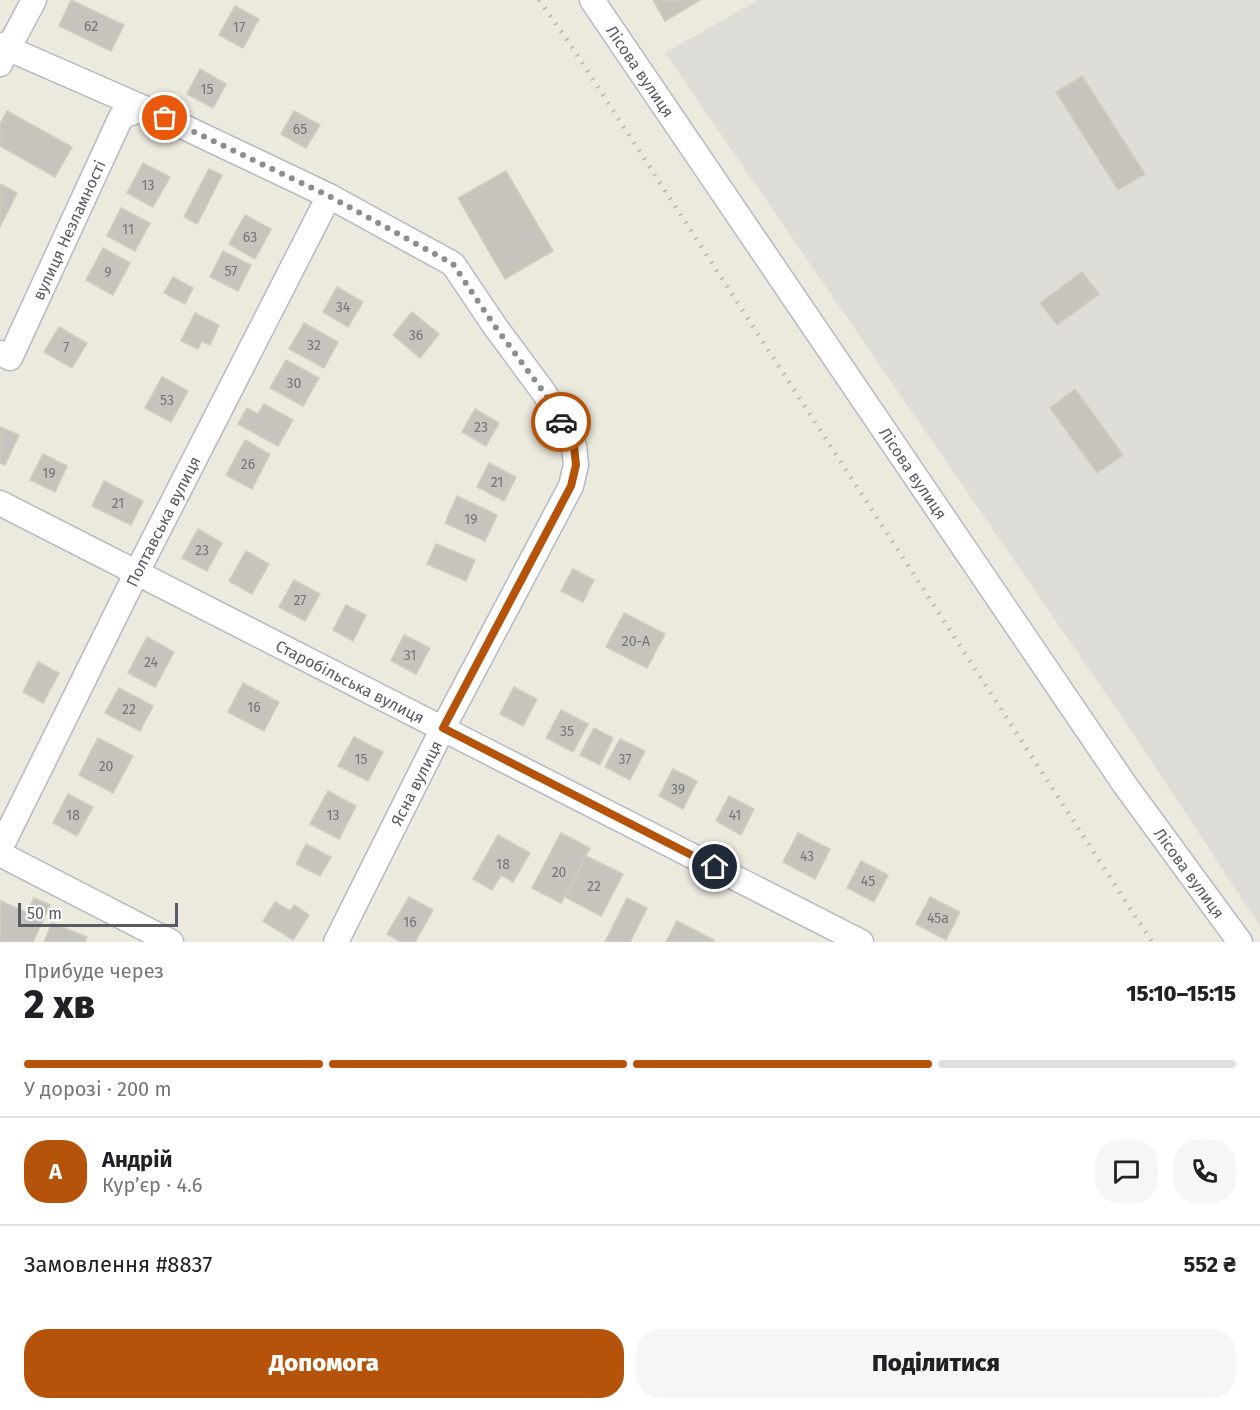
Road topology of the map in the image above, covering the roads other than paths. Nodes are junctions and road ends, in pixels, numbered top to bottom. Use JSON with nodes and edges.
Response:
{"nodes":[{"id":1,"x":34,"y":0,"type":"edge"},
{"id":2,"x":592,"y":0,"type":"edge"},
{"id":3,"x":2,"y":53,"type":"edge"},
{"id":4,"x":144,"y":108,"type":"junction"},
{"id":5,"x":329,"y":196,"type":"junction"},
{"id":6,"x":0,"y":353,"type":"edge"},
{"id":7,"x":0,"y":503,"type":"edge"},
{"id":8,"x":137,"y":572,"type":"junction"},
{"id":9,"x":443,"y":728,"type":"junction"},
{"id":10,"x":0,"y":849,"type":"edge"},
{"id":11,"x":0,"y":854,"type":"edge"},
{"id":12,"x":171,"y":942,"type":"edge"},
{"id":13,"x":336,"y":942,"type":"edge"},
{"id":14,"x":861,"y":942,"type":"edge"},
{"id":15,"x":1240,"y":942,"type":"edge"}],
"edges":[{"from":1,"to":3,"type":"street"},
{"from":2,"to":15,"type":"street","name":"Лісова вулиця"},
{"from":3,"to":4,"type":"street"},
{"from":4,"to":5,"type":"street"},
{"from":4,"to":6,"type":"street","name":"вулиця Незламності"},
{"from":5,"to":8,"type":"street","name":"Полтавська вулиця"},
{"from":5,"to":9,"type":"street","name":"Ясна вулиця"},
{"from":7,"to":8,"type":"street","name":"Старобільська вулиця"},
{"from":8,"to":9,"type":"street","name":"Старобільська вулиця"},
{"from":8,"to":10,"type":"street","name":"Полтавська вулиця"},
{"from":9,"to":13,"type":"street","name":"Ясна вулиця"},
{"from":9,"to":14,"type":"street","name":"Старобільська вулиця"},
{"from":11,"to":12,"type":"street"}]}
